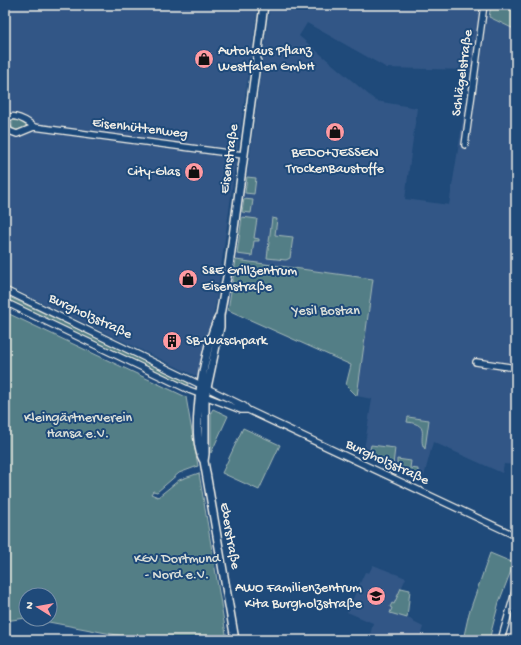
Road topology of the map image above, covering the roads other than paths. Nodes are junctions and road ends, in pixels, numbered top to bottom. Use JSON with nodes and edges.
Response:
{"nodes":[{"id":1,"x":264,"y":5,"type":"edge"},
{"id":2,"x":484,"y":5,"type":"edge"},
{"id":3,"x":34,"y":127,"type":"junction"},
{"id":4,"x":465,"y":145,"type":"dead end"},
{"id":5,"x":243,"y":155,"type":"junction"},
{"id":6,"x":5,"y":290,"type":"edge"},
{"id":7,"x":5,"y":302,"type":"edge"},
{"id":8,"x":476,"y":362,"type":"dead end"},
{"id":9,"x":516,"y":368,"type":"edge"},
{"id":10,"x":204,"y":386,"type":"junction"},
{"id":11,"x":202,"y":396,"type":"junction"},
{"id":12,"x":248,"y":410,"type":"junction"},
{"id":13,"x":516,"y":536,"type":"edge"},
{"id":14,"x":516,"y":589,"type":"edge"},
{"id":15,"x":234,"y":640,"type":"edge"},
{"id":16,"x":501,"y":640,"type":"edge"}],
"edges":[{"from":1,"to":5,"type":"street","name":"Eisenstraße"},
{"from":2,"to":4,"type":"street","name":"Schlägelstraße"},
{"from":3,"to":3,"type":"street","name":"Eisenhüttenweg"},
{"from":3,"to":5,"type":"street","name":"Eisenhüttenweg"},
{"from":5,"to":10,"type":"street","name":"Eisenstraße"},
{"from":6,"to":10,"type":"street","name":"Burgholzstraße"},
{"from":7,"to":11,"type":"street","name":"Burgholzstraße"},
{"from":8,"to":9,"type":"street"},
{"from":10,"to":11,"type":"street","name":"Eberstraße"},
{"from":10,"to":12,"type":"street","name":"Burgholzstraße"},
{"from":11,"to":12,"type":"street","name":"Burgholzstraße"},
{"from":11,"to":15,"type":"street","name":"Eberstraße"},
{"from":12,"to":13,"type":"street","name":"Burgholzstraße"},
{"from":14,"to":16,"type":"street"}]}
